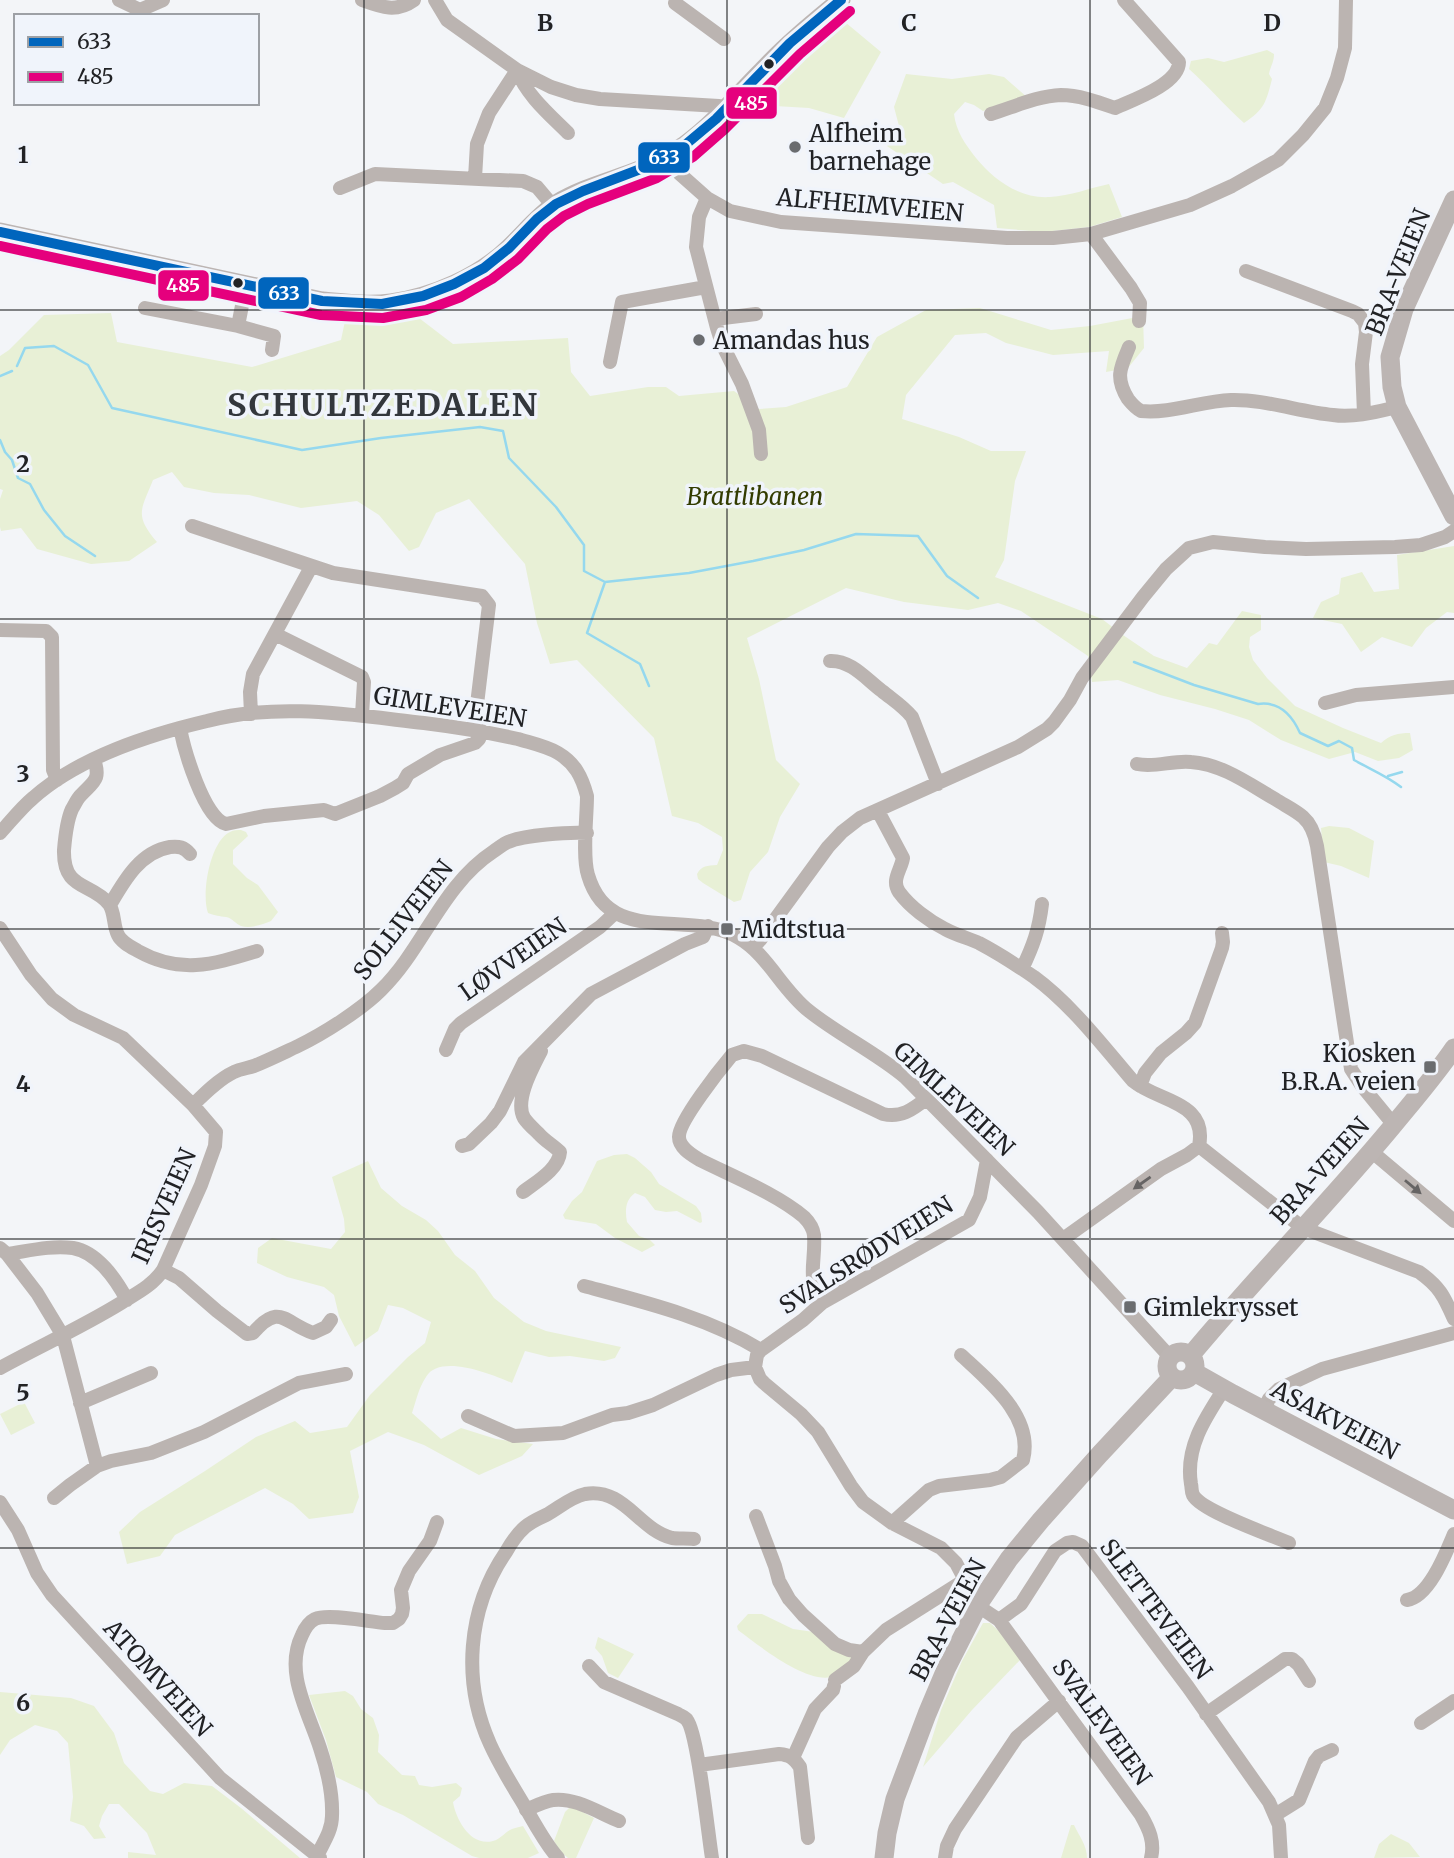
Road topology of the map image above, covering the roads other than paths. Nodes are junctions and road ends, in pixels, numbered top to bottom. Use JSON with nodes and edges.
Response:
{"nodes":[{"id":1,"x":119,"y":0,"type":"edge"},
{"id":2,"x":163,"y":0,"type":"edge"},
{"id":3,"x":362,"y":0,"type":"edge"},
{"id":4,"x":414,"y":0,"type":"edge"},
{"id":5,"x":435,"y":0,"type":"edge"},
{"id":6,"x":841,"y":0,"type":"edge"},
{"id":7,"x":1124,"y":0,"type":"edge"},
{"id":8,"x":1346,"y":0,"type":"edge"},
{"id":9,"x":682,"y":4,"type":"edge"},
{"id":10,"x":724,"y":39,"type":"dead end"},
{"id":11,"x":517,"y":70,"type":"junction"},
{"id":12,"x":724,"y":111,"type":"junction"},
{"id":13,"x":991,"y":114,"type":"dead end"},
{"id":14,"x":569,"y":133,"type":"dead end"},
{"id":15,"x":668,"y":156,"type":"junction"},
{"id":16,"x":475,"y":178,"type":"junction"},
{"id":17,"x":340,"y":188,"type":"dead end"},
{"id":18,"x":706,"y":198,"type":"junction"},
{"id":19,"x":1454,"y":200,"type":"edge"},
{"id":20,"x":554,"y":206,"type":"junction"},
{"id":21,"x":1448,"y":230,"type":"edge"},
{"id":22,"x":0,"y":232,"type":"edge"},
{"id":23,"x":1091,"y":234,"type":"junction"},
{"id":24,"x":1246,"y":271,"type":"dead end"},
{"id":25,"x":246,"y":285,"type":"junction"},
{"id":26,"x":706,"y":287,"type":"junction"},
{"id":27,"x":145,"y":308,"type":"dead end"},
{"id":28,"x":756,"y":314,"type":"dead end"},
{"id":29,"x":715,"y":319,"type":"junction"},
{"id":30,"x":1139,"y":321,"type":"dead end"},
{"id":31,"x":238,"y":326,"type":"junction"},
{"id":32,"x":1129,"y":347,"type":"dead end"},
{"id":33,"x":272,"y":350,"type":"dead end"},
{"id":34,"x":610,"y":362,"type":"dead end"},
{"id":35,"x":1397,"y":407,"type":"junction"},
{"id":36,"x":1364,"y":414,"type":"junction"},
{"id":37,"x":761,"y":454,"type":"dead end"},
{"id":38,"x":1454,"y":516,"type":"edge"},
{"id":39,"x":192,"y":526,"type":"dead end"},
{"id":40,"x":1454,"y":531,"type":"edge"},
{"id":41,"x":311,"y":567,"type":"junction"},
{"id":42,"x":0,"y":630,"type":"edge"},
{"id":43,"x":275,"y":634,"type":"junction"},
{"id":44,"x":830,"y":661,"type":"dead end"},
{"id":45,"x":1454,"y":687,"type":"edge"},
{"id":46,"x":1325,"y":703,"type":"dead end"},
{"id":47,"x":251,"y":714,"type":"junction"},
{"id":48,"x":362,"y":715,"type":"junction"},
{"id":49,"x":180,"y":728,"type":"junction"},
{"id":50,"x":478,"y":730,"type":"junction"},
{"id":51,"x":94,"y":759,"type":"junction"},
{"id":52,"x":1137,"y":764,"type":"dead end"},
{"id":53,"x":57,"y":780,"type":"junction"},
{"id":54,"x":938,"y":784,"type":"junction"},
{"id":55,"x":878,"y":811,"type":"junction"},
{"id":56,"x":0,"y":833,"type":"edge"},
{"id":57,"x":587,"y":833,"type":"junction"},
{"id":58,"x":190,"y":855,"type":"dead end"},
{"id":59,"x":1042,"y":904,"type":"dead end"},
{"id":60,"x":110,"y":905,"type":"junction"},
{"id":61,"x":615,"y":913,"type":"junction"},
{"id":62,"x":708,"y":926,"type":"junction"},
{"id":63,"x":0,"y":928,"type":"edge"},
{"id":64,"x":1222,"y":933,"type":"dead end"},
{"id":65,"x":752,"y":948,"type":"junction"},
{"id":66,"x":257,"y":951,"type":"dead end"},
{"id":67,"x":1021,"y":969,"type":"junction"},
{"id":68,"x":545,"y":1040,"type":"junction"},
{"id":69,"x":1454,"y":1048,"type":"edge"},
{"id":70,"x":446,"y":1050,"type":"dead end"},
{"id":71,"x":1140,"y":1086,"type":"junction"},
{"id":72,"x":926,"y":1099,"type":"junction"},
{"id":73,"x":193,"y":1105,"type":"junction"},
{"id":74,"x":1394,"y":1125,"type":"junction"},
{"id":75,"x":462,"y":1146,"type":"dead end"},
{"id":76,"x":1199,"y":1146,"type":"junction"},
{"id":77,"x":1371,"y":1152,"type":"junction"},
{"id":78,"x":987,"y":1160,"type":"junction"},
{"id":79,"x":523,"y":1192,"type":"dead end"},
{"id":80,"x":1454,"y":1221,"type":"edge"},
{"id":81,"x":1303,"y":1228,"type":"junction"},
{"id":82,"x":1063,"y":1239,"type":"junction"},
{"id":83,"x":3,"y":1251,"type":"edge"},
{"id":84,"x":163,"y":1270,"type":"junction"},
{"id":85,"x":584,"y":1286,"type":"dead end"},
{"id":86,"x":127,"y":1300,"type":"junction"},
{"id":87,"x":822,"y":1303,"type":"junction"},
{"id":88,"x":1454,"y":1319,"type":"edge"},
{"id":89,"x":331,"y":1320,"type":"dead end"},
{"id":90,"x":1454,"y":1333,"type":"edge"},
{"id":91,"x":63,"y":1336,"type":"junction"},
{"id":92,"x":761,"y":1350,"type":"junction"},
{"id":93,"x":961,"y":1355,"type":"dead end"},
{"id":94,"x":1170,"y":1357,"type":"junction"},
{"id":95,"x":1193,"y":1363,"type":"junction"},
{"id":96,"x":0,"y":1367,"type":"edge"},
{"id":97,"x":755,"y":1367,"type":"junction"},
{"id":98,"x":151,"y":1373,"type":"dead end"},
{"id":99,"x":346,"y":1374,"type":"dead end"},
{"id":100,"x":1172,"y":1377,"type":"junction"},
{"id":101,"x":1224,"y":1389,"type":"junction"},
{"id":102,"x":80,"y":1403,"type":"junction"},
{"id":103,"x":1264,"y":1409,"type":"junction"},
{"id":104,"x":468,"y":1416,"type":"dead end"},
{"id":105,"x":97,"y":1466,"type":"junction"},
{"id":106,"x":54,"y":1498,"type":"dead end"},
{"id":107,"x":0,"y":1502,"type":"edge"},
{"id":108,"x":1454,"y":1510,"type":"edge"},
{"id":109,"x":756,"y":1516,"type":"dead end"},
{"id":110,"x":437,"y":1522,"type":"dead end"},
{"id":111,"x":892,"y":1523,"type":"junction"},
{"id":112,"x":1454,"y":1534,"type":"edge"},
{"id":113,"x":694,"y":1539,"type":"dead end"},
{"id":114,"x":1289,"y":1543,"type":"dead end"},
{"id":115,"x":965,"y":1580,"type":"junction"},
{"id":116,"x":1407,"y":1600,"type":"dead end"},
{"id":117,"x":982,"y":1601,"type":"junction"},
{"id":118,"x":999,"y":1620,"type":"junction"},
{"id":119,"x":863,"y":1651,"type":"junction"},
{"id":120,"x":589,"y":1666,"type":"dead end"},
{"id":121,"x":1309,"y":1681,"type":"dead end"},
{"id":122,"x":1059,"y":1701,"type":"junction"},
{"id":123,"x":1454,"y":1701,"type":"edge"},
{"id":124,"x":1206,"y":1714,"type":"junction"},
{"id":125,"x":1421,"y":1723,"type":"dead end"},
{"id":126,"x":1332,"y":1750,"type":"dead end"},
{"id":127,"x":793,"y":1758,"type":"junction"},
{"id":128,"x":699,"y":1765,"type":"junction"},
{"id":129,"x":526,"y":1810,"type":"junction"},
{"id":130,"x":1275,"y":1815,"type":"junction"},
{"id":131,"x":619,"y":1821,"type":"dead end"},
{"id":132,"x":808,"y":1838,"type":"dead end"},
{"id":133,"x":318,"y":1857,"type":"edge"},
{"id":134,"x":558,"y":1858,"type":"edge"},
{"id":135,"x":712,"y":1858,"type":"edge"},
{"id":136,"x":884,"y":1858,"type":"edge"},
{"id":137,"x":944,"y":1858,"type":"edge"},
{"id":138,"x":1151,"y":1858,"type":"edge"},
{"id":139,"x":1281,"y":1858,"type":"edge"}],
"edges":[{"from":1,"to":2,"type":"street"},
{"from":3,"to":4,"type":"street"},
{"from":5,"to":11,"type":"street"},
{"from":6,"to":12,"type":"main road"},
{"from":7,"to":13,"type":"street"},
{"from":8,"to":23,"type":"street","name":"ALFHEIMVEIEN"},
{"from":9,"to":10,"type":"street"},
{"from":11,"to":12,"type":"street"},
{"from":11,"to":14,"type":"street"},
{"from":11,"to":16,"type":"street"},
{"from":12,"to":15,"type":"main road"},
{"from":15,"to":18,"type":"street","name":"ALFHEIMVEIEN"},
{"from":15,"to":20,"type":"main road"},
{"from":16,"to":17,"type":"street"},
{"from":16,"to":20,"type":"street"},
{"from":18,"to":23,"type":"street","name":"ALFHEIMVEIEN"},
{"from":18,"to":26,"type":"street"},
{"from":19,"to":21,"type":"main road","name":"BRA-VEIEN"},
{"from":20,"to":25,"type":"main road"},
{"from":21,"to":35,"type":"main road","name":"BRA-VEIEN"},
{"from":22,"to":25,"type":"main road"},
{"from":23,"to":30,"type":"street"},
{"from":24,"to":36,"type":"street"},
{"from":25,"to":31,"type":"street"},
{"from":26,"to":29,"type":"street"},
{"from":26,"to":34,"type":"street"},
{"from":27,"to":31,"type":"street"},
{"from":28,"to":29,"type":"street"},
{"from":29,"to":37,"type":"street"},
{"from":31,"to":33,"type":"street"},
{"from":32,"to":36,"type":"street"},
{"from":35,"to":36,"type":"street"},
{"from":35,"to":38,"type":"main road","name":"BRA-VEIEN"},
{"from":39,"to":41,"type":"street"},
{"from":40,"to":54,"type":"street"},
{"from":41,"to":43,"type":"street"},
{"from":41,"to":50,"type":"street"},
{"from":42,"to":53,"type":"street"},
{"from":43,"to":47,"type":"street"},
{"from":43,"to":48,"type":"street"},
{"from":44,"to":54,"type":"street"},
{"from":45,"to":46,"type":"street"},
{"from":47,"to":48,"type":"street","name":"GIMLEVEIEN"},
{"from":47,"to":49,"type":"street","name":"GIMLEVEIEN"},
{"from":48,"to":50,"type":"street","name":"GIMLEVEIEN"},
{"from":49,"to":50,"type":"street"},
{"from":49,"to":51,"type":"street","name":"GIMLEVEIEN"},
{"from":50,"to":57,"type":"street","name":"GIMLEVEIEN"},
{"from":51,"to":53,"type":"street","name":"GIMLEVEIEN"},
{"from":51,"to":60,"type":"street"},
{"from":52,"to":74,"type":"street"},
{"from":53,"to":56,"type":"street","name":"GIMLEVEIEN"},
{"from":54,"to":55,"type":"street"},
{"from":55,"to":65,"type":"street"},
{"from":55,"to":67,"type":"street"},
{"from":57,"to":61,"type":"street","name":"GIMLEVEIEN"},
{"from":57,"to":73,"type":"street","name":"SOLLIVEIEN"},
{"from":58,"to":60,"type":"street"},
{"from":59,"to":67,"type":"street"},
{"from":60,"to":66,"type":"street"},
{"from":61,"to":62,"type":"street","name":"GIMLEVEIEN"},
{"from":61,"to":70,"type":"street","name":"LØVVEIEN"},
{"from":62,"to":65,"type":"street","name":"GIMLEVEIEN"},
{"from":62,"to":68,"type":"street"},
{"from":63,"to":73,"type":"street","name":"IRISVEIEN"},
{"from":64,"to":71,"type":"street"},
{"from":65,"to":72,"type":"street","name":"GIMLEVEIEN"},
{"from":67,"to":71,"type":"street"},
{"from":68,"to":75,"type":"street"},
{"from":68,"to":79,"type":"street"},
{"from":69,"to":74,"type":"main road","name":"BRA-VEIEN"},
{"from":71,"to":76,"type":"street"},
{"from":72,"to":78,"type":"street","name":"GIMLEVEIEN"},
{"from":72,"to":87,"type":"street"},
{"from":73,"to":84,"type":"street","name":"IRISVEIEN"},
{"from":74,"to":77,"type":"main road","name":"BRA-VEIEN"},
{"from":76,"to":81,"type":"street"},
{"from":76,"to":82,"type":"street","one_way":true},
{"from":77,"to":80,"type":"street","one_way":true},
{"from":77,"to":81,"type":"main road","name":"BRA-VEIEN"},
{"from":78,"to":82,"type":"street","name":"GIMLEVEIEN"},
{"from":78,"to":87,"type":"street","name":"SVALSRØDVEIEN"},
{"from":81,"to":88,"type":"street"},
{"from":81,"to":95,"type":"main road","name":"BRA-VEIEN"},
{"from":82,"to":94,"type":"street","name":"GIMLEVEIEN"},
{"from":83,"to":86,"type":"street"},
{"from":83,"to":91,"type":"street"},
{"from":84,"to":86,"type":"street","name":"IRISVEIEN"},
{"from":84,"to":89,"type":"street"},
{"from":85,"to":92,"type":"street"},
{"from":86,"to":91,"type":"street","name":"IRISVEIEN"},
{"from":87,"to":92,"type":"street","name":"SVALSRØDVEIEN"},
{"from":90,"to":103,"type":"street"},
{"from":91,"to":96,"type":"street","name":"IRISVEIEN"},
{"from":91,"to":102,"type":"street"},
{"from":92,"to":97,"type":"street"},
{"from":93,"to":111,"type":"street"},
{"from":94,"to":95,"type":"main road"},
{"from":94,"to":100,"type":"main road"},
{"from":95,"to":100,"type":"main road"},
{"from":95,"to":101,"type":"main road","name":"ASAKVEIEN"},
{"from":97,"to":104,"type":"street"},
{"from":97,"to":111,"type":"street"},
{"from":98,"to":102,"type":"street"},
{"from":99,"to":105,"type":"street"},
{"from":100,"to":117,"type":"main road","name":"BRA-VEIEN"},
{"from":101,"to":103,"type":"main road","name":"ASAKVEIEN"},
{"from":101,"to":114,"type":"street"},
{"from":102,"to":105,"type":"street"},
{"from":103,"to":108,"type":"main road","name":"ASAKVEIEN"},
{"from":105,"to":106,"type":"street"},
{"from":107,"to":133,"type":"street","name":"ATOMVEIEN"},
{"from":109,"to":119,"type":"street"},
{"from":110,"to":133,"type":"street","name":"ATOMVEIEN"},
{"from":111,"to":115,"type":"street"},
{"from":112,"to":116,"type":"street"},
{"from":113,"to":129,"type":"street"},
{"from":115,"to":117,"type":"street"},
{"from":115,"to":119,"type":"street"},
{"from":117,"to":118,"type":"street"},
{"from":117,"to":136,"type":"main road","name":"BRA-VEIEN"},
{"from":118,"to":122,"type":"street","name":"SVALEVEIEN"},
{"from":118,"to":124,"type":"street","name":"SLETTEVEIEN"},
{"from":119,"to":127,"type":"street"},
{"from":120,"to":128,"type":"street"},
{"from":121,"to":124,"type":"street","name":"SLETTEVEIEN"},
{"from":122,"to":137,"type":"street"},
{"from":122,"to":138,"type":"street","name":"SVALEVEIEN"},
{"from":123,"to":125,"type":"street"},
{"from":124,"to":130,"type":"street","name":"SLETTEVEIEN"},
{"from":126,"to":130,"type":"street"},
{"from":127,"to":128,"type":"street"},
{"from":127,"to":132,"type":"street"},
{"from":128,"to":135,"type":"street"},
{"from":129,"to":131,"type":"street"},
{"from":129,"to":134,"type":"street"},
{"from":130,"to":139,"type":"street","name":"SLETTEVEIEN"}]}
